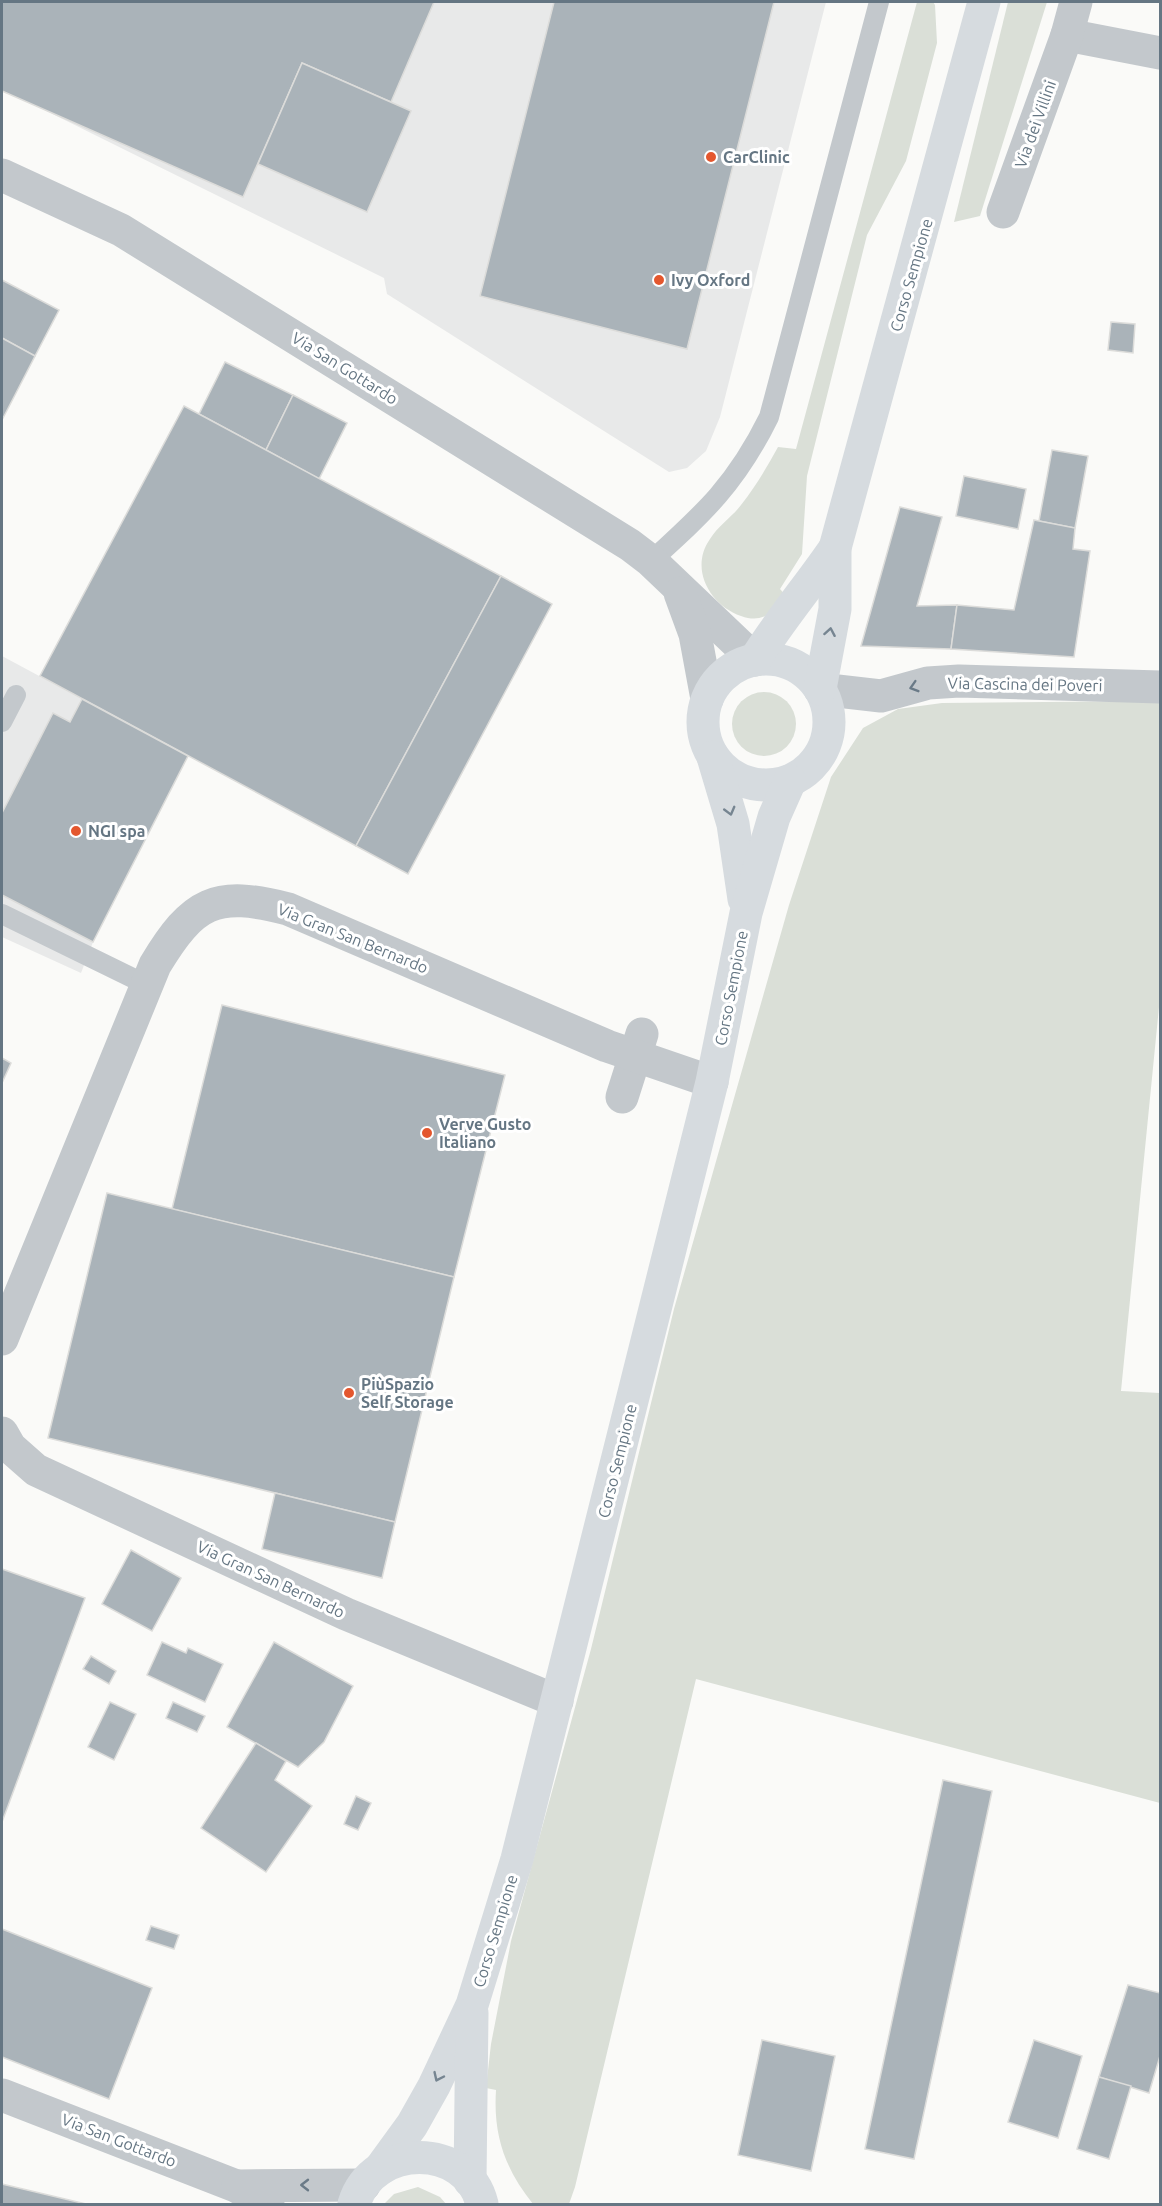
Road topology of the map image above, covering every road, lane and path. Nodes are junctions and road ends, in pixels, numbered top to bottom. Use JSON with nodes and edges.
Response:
{"nodes":[{"id":1,"x":879,"y":2,"type":"edge"},
{"id":2,"x":984,"y":2,"type":"edge"},
{"id":3,"x":1076,"y":2,"type":"edge"},
{"id":4,"x":1066,"y":35,"type":"junction"},
{"id":5,"x":1161,"y":53,"type":"edge"},
{"id":6,"x":2,"y":175,"type":"edge"},
{"id":7,"x":1003,"y":212,"type":"dead end"},
{"id":8,"x":835,"y":549,"type":"junction"},
{"id":9,"x":651,"y":561,"type":"junction"},
{"id":10,"x":674,"y":584,"type":"junction"},
{"id":11,"x":755,"y":660,"type":"junction"},
{"id":12,"x":1161,"y":687,"type":"edge"},
{"id":13,"x":820,"y":689,"type":"junction"},
{"id":14,"x":16,"y":695,"type":"dead end"},
{"id":15,"x":707,"y":699,"type":"junction"},
{"id":16,"x":2,"y":722,"type":"edge"},
{"id":17,"x":712,"y":755,"type":"junction"},
{"id":18,"x":790,"y":781,"type":"junction"},
{"id":19,"x":746,"y":913,"type":"junction"},
{"id":20,"x":2,"y":914,"type":"edge"},
{"id":21,"x":147,"y":986,"type":"junction"},
{"id":22,"x":639,"y":1045,"type":"junction"},
{"id":23,"x":712,"y":1082,"type":"junction"},
{"id":24,"x":622,"y":1097,"type":"dead end"},
{"id":25,"x":2,"y":1339,"type":"edge"},
{"id":26,"x":2,"y":1433,"type":"edge"},
{"id":27,"x":556,"y":1701,"type":"junction"},
{"id":28,"x":472,"y":2005,"type":"junction"},
{"id":29,"x":2,"y":2095,"type":"edge"},
{"id":30,"x":236,"y":2186,"type":"junction"},
{"id":31,"x":366,"y":2186,"type":"edge"},
{"id":32,"x":480,"y":2198,"type":"edge"},
{"id":33,"x":268,"y":2205,"type":"edge"}],
"edges":[{"from":1,"to":9,"type":"lane"},
{"from":2,"to":8,"type":"main road","name":"Corso Sempione"},
{"from":3,"to":4,"type":"street","name":"Via dei Villini"},
{"from":4,"to":5,"type":"street"},
{"from":4,"to":7,"type":"street","name":"Via dei Villini"},
{"from":6,"to":9,"type":"street","name":"Via San Gottardo"},
{"from":8,"to":11,"type":"main road","name":"Corso Sempione"},
{"from":13,"to":8,"type":"main road","name":"Corso Sempione","one_way":true},
{"from":9,"to":10,"type":"street","name":"Via San Gottardo"},
{"from":10,"to":11,"type":"street","name":"Via San Gottardo"},
{"from":10,"to":15,"type":"street","name":"Via San Gottardo"},
{"from":11,"to":13,"type":"main road"},
{"from":11,"to":15,"type":"main road"},
{"from":12,"to":13,"type":"street","name":"Via Cascina dei Poveri","one_way":true},
{"from":13,"to":18,"type":"main road"},
{"from":14,"to":16,"type":"lane"},
{"from":15,"to":17,"type":"main road"},
{"from":17,"to":18,"type":"main road"},
{"from":17,"to":19,"type":"main road","name":"Corso Sempione","one_way":true},
{"from":18,"to":19,"type":"main road","name":"Corso Sempione"},
{"from":19,"to":23,"type":"main road","name":"Corso Sempione"},
{"from":20,"to":21,"type":"lane"},
{"from":21,"to":22,"type":"street","name":"Via Gran San Bernardo"},
{"from":21,"to":25,"type":"street","name":"Via Gran San Bernardo"},
{"from":22,"to":23,"type":"street","name":"Via Gran San Bernardo"},
{"from":22,"to":24,"type":"street"},
{"from":23,"to":27,"type":"main road","name":"Corso Sempione"},
{"from":26,"to":27,"type":"street","name":"Via Gran San Bernardo"},
{"from":27,"to":28,"type":"main road","name":"Corso Sempione"},
{"from":28,"to":31,"type":"main road","name":"Corso Sempione","one_way":true},
{"from":28,"to":32,"type":"main road","name":"Corso Sempione"},
{"from":29,"to":30,"type":"street","name":"Via San Gottardo"},
{"from":31,"to":30,"type":"street","name":"Via San Gottardo","one_way":true},
{"from":30,"to":33,"type":"street","name":"Via San Gottardo"},
{"from":31,"to":32,"type":"main road"}]}
